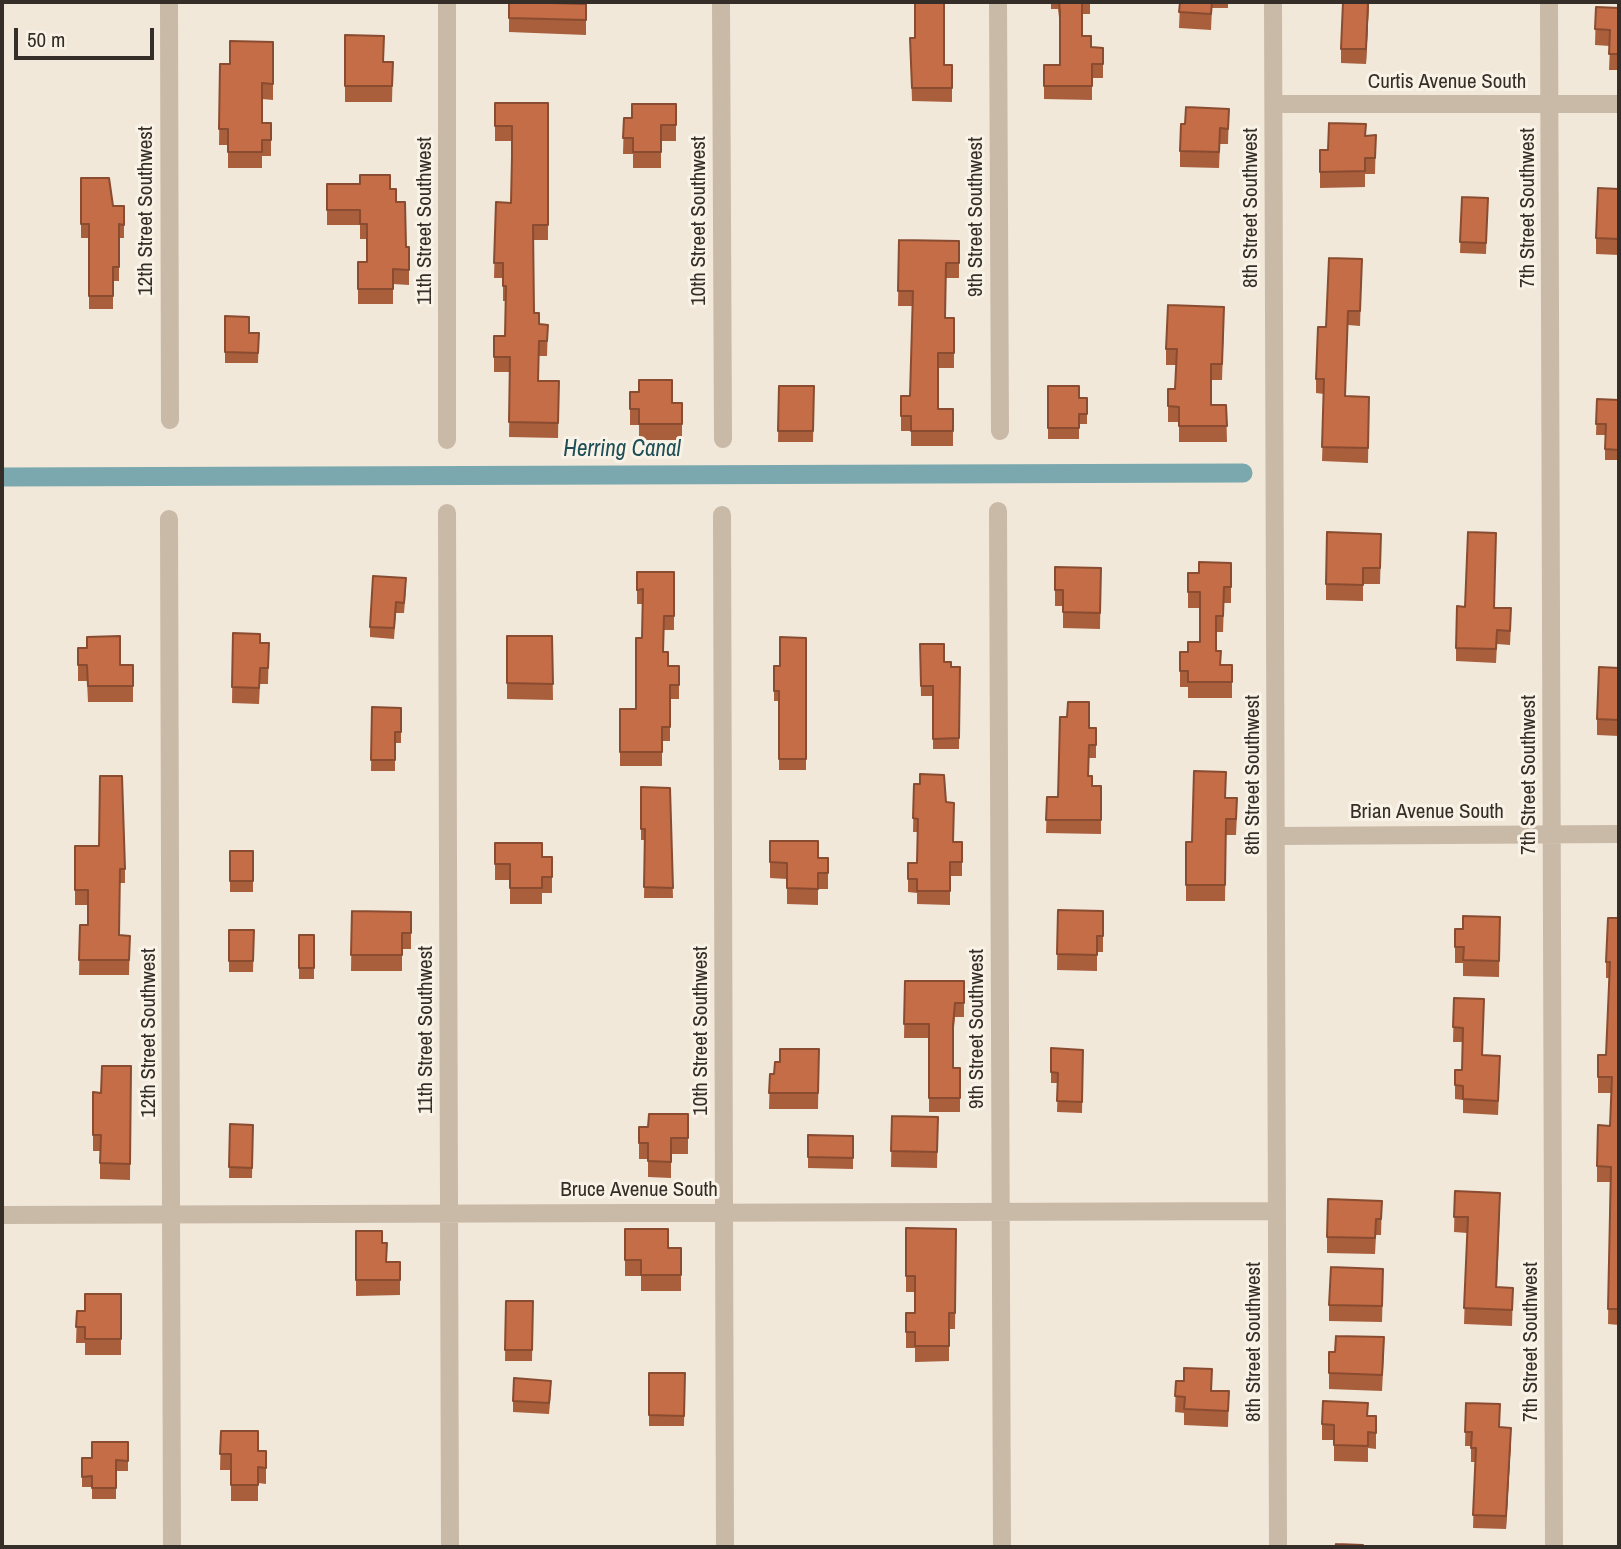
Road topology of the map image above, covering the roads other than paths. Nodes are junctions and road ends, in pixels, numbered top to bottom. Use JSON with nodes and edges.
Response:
{"nodes":[{"id":1,"x":169,"y":2,"type":"edge"},
{"id":2,"x":447,"y":2,"type":"edge"},
{"id":3,"x":721,"y":2,"type":"edge"},
{"id":4,"x":998,"y":2,"type":"edge"},
{"id":5,"x":1273,"y":2,"type":"edge"},
{"id":6,"x":1549,"y":2,"type":"edge"},
{"id":7,"x":1274,"y":104,"type":"junction"},
{"id":8,"x":1550,"y":104,"type":"junction"},
{"id":9,"x":1619,"y":104,"type":"edge"},
{"id":10,"x":170,"y":420,"type":"dead end"},
{"id":11,"x":1000,"y":431,"type":"dead end"},
{"id":12,"x":447,"y":439,"type":"dead end"},
{"id":13,"x":723,"y":439,"type":"dead end"},
{"id":14,"x":998,"y":511,"type":"dead end"},
{"id":15,"x":447,"y":513,"type":"dead end"},
{"id":16,"x":722,"y":515,"type":"dead end"},
{"id":17,"x":169,"y":520,"type":"dead end"},
{"id":18,"x":1552,"y":834,"type":"junction"},
{"id":19,"x":1619,"y":834,"type":"edge"},
{"id":20,"x":1276,"y":836,"type":"junction"},
{"id":21,"x":1001,"y":1211,"type":"junction"},
{"id":22,"x":1277,"y":1212,"type":"junction"},
{"id":23,"x":449,"y":1213,"type":"junction"},
{"id":24,"x":724,"y":1213,"type":"junction"},
{"id":25,"x":2,"y":1215,"type":"edge"},
{"id":26,"x":172,"y":1215,"type":"junction"},
{"id":27,"x":172,"y":1547,"type":"edge"},
{"id":28,"x":450,"y":1547,"type":"edge"},
{"id":29,"x":725,"y":1547,"type":"edge"},
{"id":30,"x":1002,"y":1547,"type":"edge"},
{"id":31,"x":1278,"y":1547,"type":"edge"},
{"id":32,"x":1554,"y":1547,"type":"edge"}],
"edges":[{"from":1,"to":10,"type":"street","name":"12th Street Southwest"},
{"from":2,"to":12,"type":"street","name":"11th Street Southwest"},
{"from":3,"to":13,"type":"street","name":"10th Street Southwest"},
{"from":4,"to":11,"type":"street","name":"9th Street Southwest"},
{"from":5,"to":7,"type":"street","name":"8th Street Southwest"},
{"from":6,"to":8,"type":"street","name":"7th Street Southwest"},
{"from":7,"to":8,"type":"street","name":"Curtis Avenue South"},
{"from":7,"to":20,"type":"street","name":"8th Street Southwest"},
{"from":8,"to":9,"type":"street","name":"Curtis Avenue South"},
{"from":8,"to":18,"type":"street","name":"7th Street Southwest"},
{"from":14,"to":21,"type":"street","name":"9th Street Southwest"},
{"from":15,"to":23,"type":"street","name":"11th Street Southwest"},
{"from":16,"to":24,"type":"street","name":"10th Street Southwest"},
{"from":17,"to":26,"type":"street","name":"12th Street Southwest"},
{"from":18,"to":19,"type":"street","name":"Brian Avenue South"},
{"from":18,"to":20,"type":"street","name":"Brian Avenue South"},
{"from":18,"to":32,"type":"street","name":"7th Street Southwest"},
{"from":20,"to":22,"type":"street","name":"8th Street Southwest"},
{"from":21,"to":22,"type":"street","name":"Bruce Avenue South"},
{"from":21,"to":24,"type":"street","name":"Bruce Avenue South"},
{"from":21,"to":30,"type":"street","name":"9th Street Southwest"},
{"from":22,"to":31,"type":"street","name":"8th Street Southwest"},
{"from":23,"to":24,"type":"street","name":"Bruce Avenue South"},
{"from":23,"to":26,"type":"street","name":"Bruce Avenue South"},
{"from":23,"to":28,"type":"street","name":"11th Street Southwest"},
{"from":24,"to":29,"type":"street","name":"10th Street Southwest"},
{"from":25,"to":26,"type":"street","name":"Bruce Avenue South"},
{"from":26,"to":27,"type":"street","name":"12th Street Southwest"}]}
